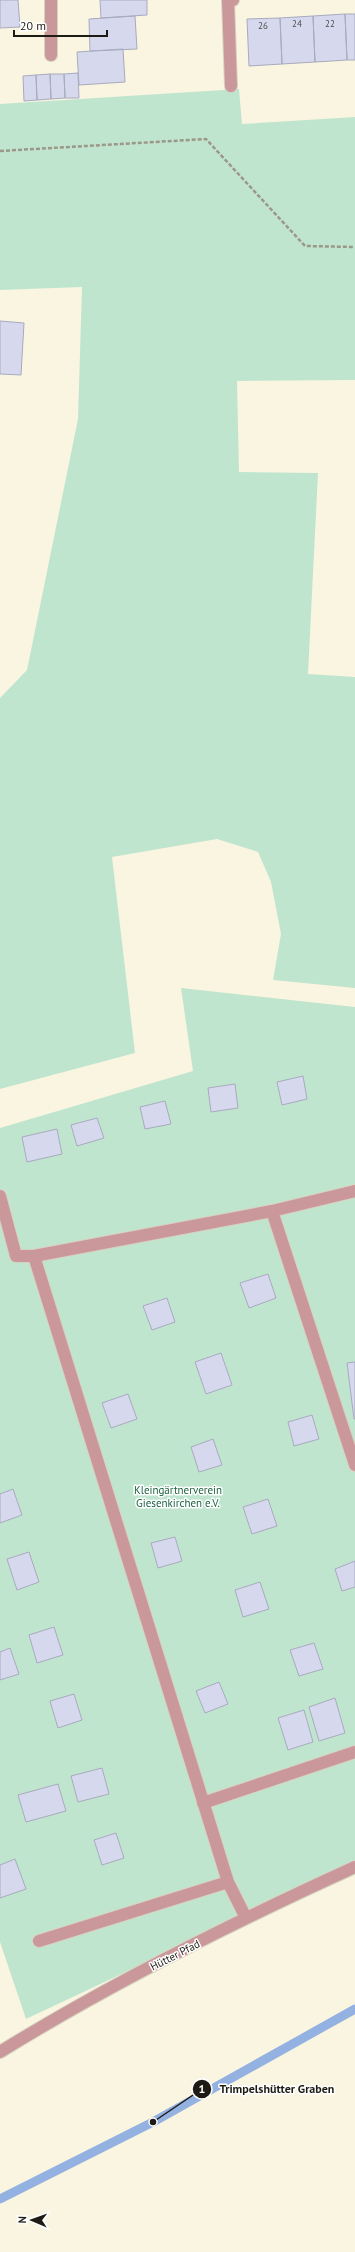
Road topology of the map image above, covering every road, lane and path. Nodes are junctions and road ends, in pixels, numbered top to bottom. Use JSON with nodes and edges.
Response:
{"nodes":[{"id":1,"x":51,"y":0,"type":"edge"},
{"id":2,"x":233,"y":0,"type":"edge"},
{"id":3,"x":51,"y":55,"type":"dead end"},
{"id":4,"x":232,"y":86,"type":"dead end"},
{"id":5,"x":0,"y":151,"type":"edge"},
{"id":6,"x":355,"y":247,"type":"edge"},
{"id":7,"x":355,"y":1191,"type":"edge"},
{"id":8,"x":0,"y":1196,"type":"edge"},
{"id":9,"x":272,"y":1211,"type":"junction"},
{"id":10,"x":34,"y":1256,"type":"junction"},
{"id":11,"x":355,"y":1465,"type":"edge"},
{"id":12,"x":355,"y":1752,"type":"edge"},
{"id":13,"x":203,"y":1803,"type":"junction"},
{"id":14,"x":355,"y":1867,"type":"edge"},
{"id":15,"x":228,"y":1882,"type":"junction"},
{"id":16,"x":246,"y":1918,"type":"junction"},
{"id":17,"x":39,"y":1941,"type":"dead end"},
{"id":18,"x":0,"y":2052,"type":"edge"}],
"edges":[{"from":1,"to":3,"type":"street"},
{"from":2,"to":4,"type":"street"},
{"from":5,"to":6,"type":"path"},
{"from":7,"to":9,"type":"street"},
{"from":8,"to":10,"type":"street"},
{"from":9,"to":10,"type":"street"},
{"from":9,"to":11,"type":"street"},
{"from":10,"to":13,"type":"street"},
{"from":12,"to":13,"type":"street"},
{"from":13,"to":15,"type":"street"},
{"from":14,"to":16,"type":"street","name":"Hütter Pfad"},
{"from":15,"to":16,"type":"street"},
{"from":15,"to":17,"type":"street"},
{"from":16,"to":18,"type":"street","name":"Hütter Pfad"}]}
